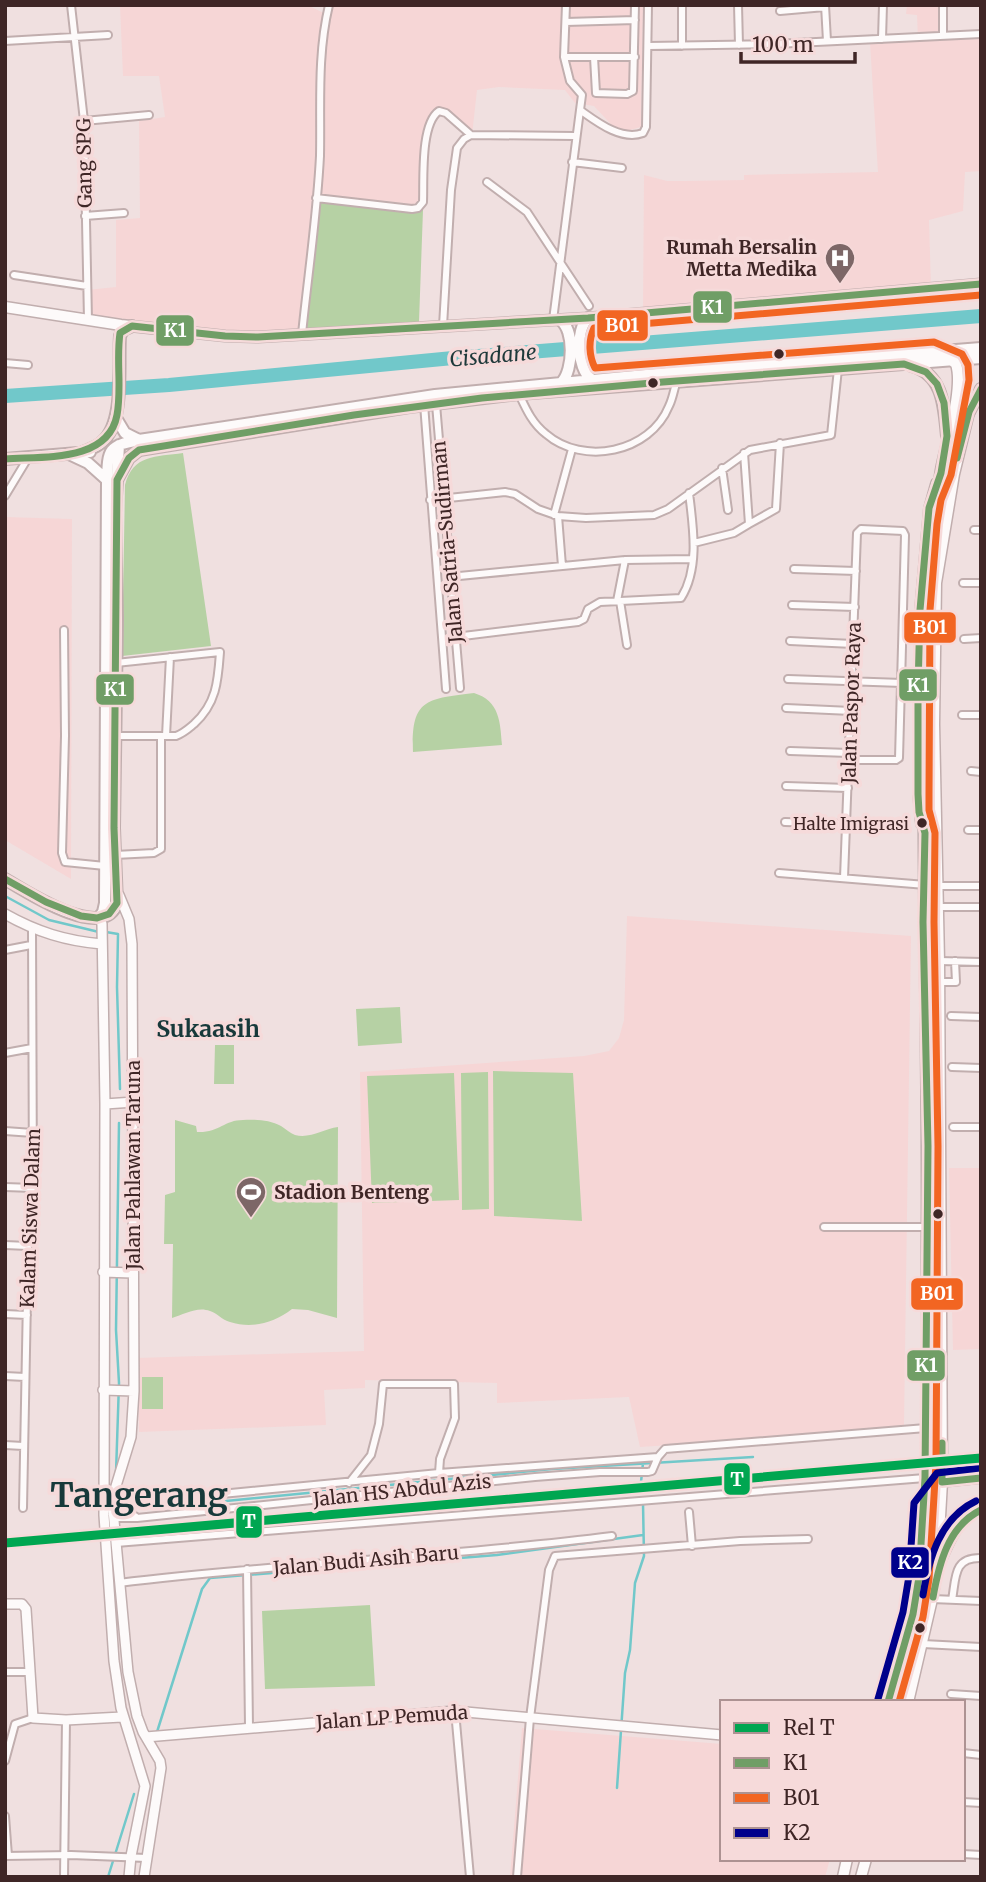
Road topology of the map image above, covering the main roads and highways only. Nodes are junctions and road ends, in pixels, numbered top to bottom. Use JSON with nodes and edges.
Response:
{"nodes":[{"id":1,"x":981,"y":284,"type":"edge"},
{"id":2,"x":5,"y":307,"type":"edge"},
{"id":3,"x":588,"y":318,"type":"junction"},
{"id":4,"x":557,"y":320,"type":"junction"},
{"id":5,"x":135,"y":326,"type":"junction"},
{"id":6,"x":574,"y":329,"type":"junction"},
{"id":7,"x":981,"y":348,"type":"edge"},
{"id":8,"x":934,"y":352,"type":"junction"},
{"id":9,"x":981,"y":358,"type":"edge"},
{"id":10,"x":954,"y":361,"type":"junction"},
{"id":11,"x":904,"y":364,"type":"junction"},
{"id":12,"x":576,"y":366,"type":"junction"},
{"id":13,"x":831,"y":366,"type":"junction"},
{"id":14,"x":591,"y":379,"type":"junction"},
{"id":15,"x":562,"y":382,"type":"junction"},
{"id":16,"x":981,"y":389,"type":"edge"},
{"id":17,"x":429,"y":400,"type":"junction"},
{"id":18,"x":969,"y":412,"type":"joint"},
{"id":19,"x":117,"y":415,"type":"junction"},
{"id":20,"x":947,"y":436,"type":"junction"},
{"id":21,"x":139,"y":440,"type":"junction"},
{"id":22,"x":83,"y":452,"type":"junction"},
{"id":23,"x":65,"y":453,"type":"junction"},
{"id":24,"x":113,"y":457,"type":"junction"},
{"id":25,"x":5,"y":458,"type":"edge"},
{"id":26,"x":112,"y":480,"type":"junction"},
{"id":27,"x":5,"y":879,"type":"edge"},
{"id":28,"x":119,"y":895,"type":"junction"},
{"id":29,"x":5,"y":914,"type":"edge"},
{"id":30,"x":101,"y":920,"type":"junction"},
{"id":31,"x":102,"y":941,"type":"junction"},
{"id":32,"x":134,"y":1102,"type":"junction"},
{"id":33,"x":104,"y":1104,"type":"junction"},
{"id":34,"x":106,"y":1273,"type":"junction"},
{"id":35,"x":129,"y":1273,"type":"junction"},
{"id":36,"x":106,"y":1390,"type":"junction"},
{"id":37,"x":131,"y":1391,"type":"junction"},
{"id":38,"x":981,"y":1478,"type":"edge"},
{"id":39,"x":942,"y":1482,"type":"junction"},
{"id":40,"x":924,"y":1506,"type":"junction"},
{"id":41,"x":981,"y":1510,"type":"edge"},
{"id":42,"x":921,"y":1555,"type":"junction"},
{"id":43,"x":938,"y":1556,"type":"junction"},
{"id":44,"x":937,"y":1569,"type":"junction"},
{"id":45,"x":5,"y":1604,"type":"edge"},
{"id":46,"x":889,"y":1700,"type":"edge"},
{"id":47,"x":909,"y":1700,"type":"edge"},
{"id":48,"x":122,"y":1717,"type":"junction"},
{"id":49,"x":720,"y":1735,"type":"edge"},
{"id":50,"x":147,"y":1739,"type":"junction"},
{"id":51,"x":129,"y":1877,"type":"edge"},
{"id":52,"x":144,"y":1877,"type":"edge"}],
"edges":[{"from":1,"to":3,"type":"main road"},
{"from":2,"to":5,"type":"main road"},
{"from":3,"to":4,"type":"main road"},
{"from":3,"to":6,"type":"highway"},
{"from":4,"to":5,"type":"main road"},
{"from":4,"to":6,"type":"highway"},
{"from":5,"to":19,"type":"highway"},
{"from":6,"to":12,"type":"highway"},
{"from":7,"to":8,"type":"highway"},
{"from":8,"to":10,"type":"main road"},
{"from":8,"to":13,"type":"highway"},
{"from":9,"to":10,"type":"highway"},
{"from":10,"to":11,"type":"highway"},
{"from":10,"to":20,"type":"main road"},
{"from":11,"to":13,"type":"highway"},
{"from":11,"to":20,"type":"highway"},
{"from":12,"to":14,"type":"highway"},
{"from":12,"to":15,"type":"highway"},
{"from":13,"to":14,"type":"highway"},
{"from":13,"to":17,"type":"highway"},
{"from":14,"to":15,"type":"highway"},
{"from":15,"to":17,"type":"highway"},
{"from":16,"to":18,"type":"highway"},
{"from":17,"to":21,"type":"highway"},
{"from":17,"to":26,"type":"highway"},
{"from":18,"to":39,"type":"main road"},
{"from":19,"to":21,"type":"highway"},
{"from":19,"to":22,"type":"highway"},
{"from":20,"to":40,"type":"main road"},
{"from":21,"to":24,"type":"highway"},
{"from":22,"to":23,"type":"highway"},
{"from":22,"to":24,"type":"highway"},
{"from":23,"to":25,"type":"highway"},
{"from":23,"to":26,"type":"highway"},
{"from":24,"to":26,"type":"highway","name":"Jalan Pahlawan Taruna"},
{"from":26,"to":28,"type":"highway","name":"Jalan Pahlawan Taruna"},
{"from":26,"to":30,"type":"highway","name":"Jalan Pahlawan Taruna"},
{"from":27,"to":30,"type":"highway"},
{"from":28,"to":30,"type":"highway"},
{"from":28,"to":32,"type":"main road","name":"Jalan Pahlawan Taruna"},
{"from":29,"to":31,"type":"main road"},
{"from":30,"to":31,"type":"main road","name":"Jalan Pahlawan Taruna"},
{"from":31,"to":33,"type":"main road","name":"Jalan Pahlawan Taruna"},
{"from":32,"to":33,"type":"main road"},
{"from":32,"to":35,"type":"main road","name":"Jalan Pahlawan Taruna"},
{"from":33,"to":34,"type":"main road","name":"Jalan Pahlawan Taruna"},
{"from":34,"to":35,"type":"main road"},
{"from":34,"to":36,"type":"main road","name":"Jalan Pahlawan Taruna"},
{"from":35,"to":37,"type":"main road","name":"Jalan Pahlawan Taruna"},
{"from":36,"to":37,"type":"main road"},
{"from":36,"to":48,"type":"main road","name":"Jalan Pahlawan Taruna"},
{"from":37,"to":50,"type":"main road","name":"Jalan Pahlawan Taruna"},
{"from":38,"to":39,"type":"main road"},
{"from":39,"to":40,"type":"main road"},
{"from":39,"to":43,"type":"main road"},
{"from":40,"to":42,"type":"main road"},
{"from":41,"to":44,"type":"main road"},
{"from":42,"to":43,"type":"main road"},
{"from":42,"to":46,"type":"main road"},
{"from":43,"to":44,"type":"main road"},
{"from":44,"to":47,"type":"main road"},
{"from":45,"to":48,"type":"main road"},
{"from":48,"to":51,"type":"main road","name":"Jalan Pahlawan Taruna"},
{"from":49,"to":50,"type":"main road","name":"Jalan LP Pemuda"},
{"from":50,"to":52,"type":"main road","name":"Jalan Pahlawan Taruna"}]}
